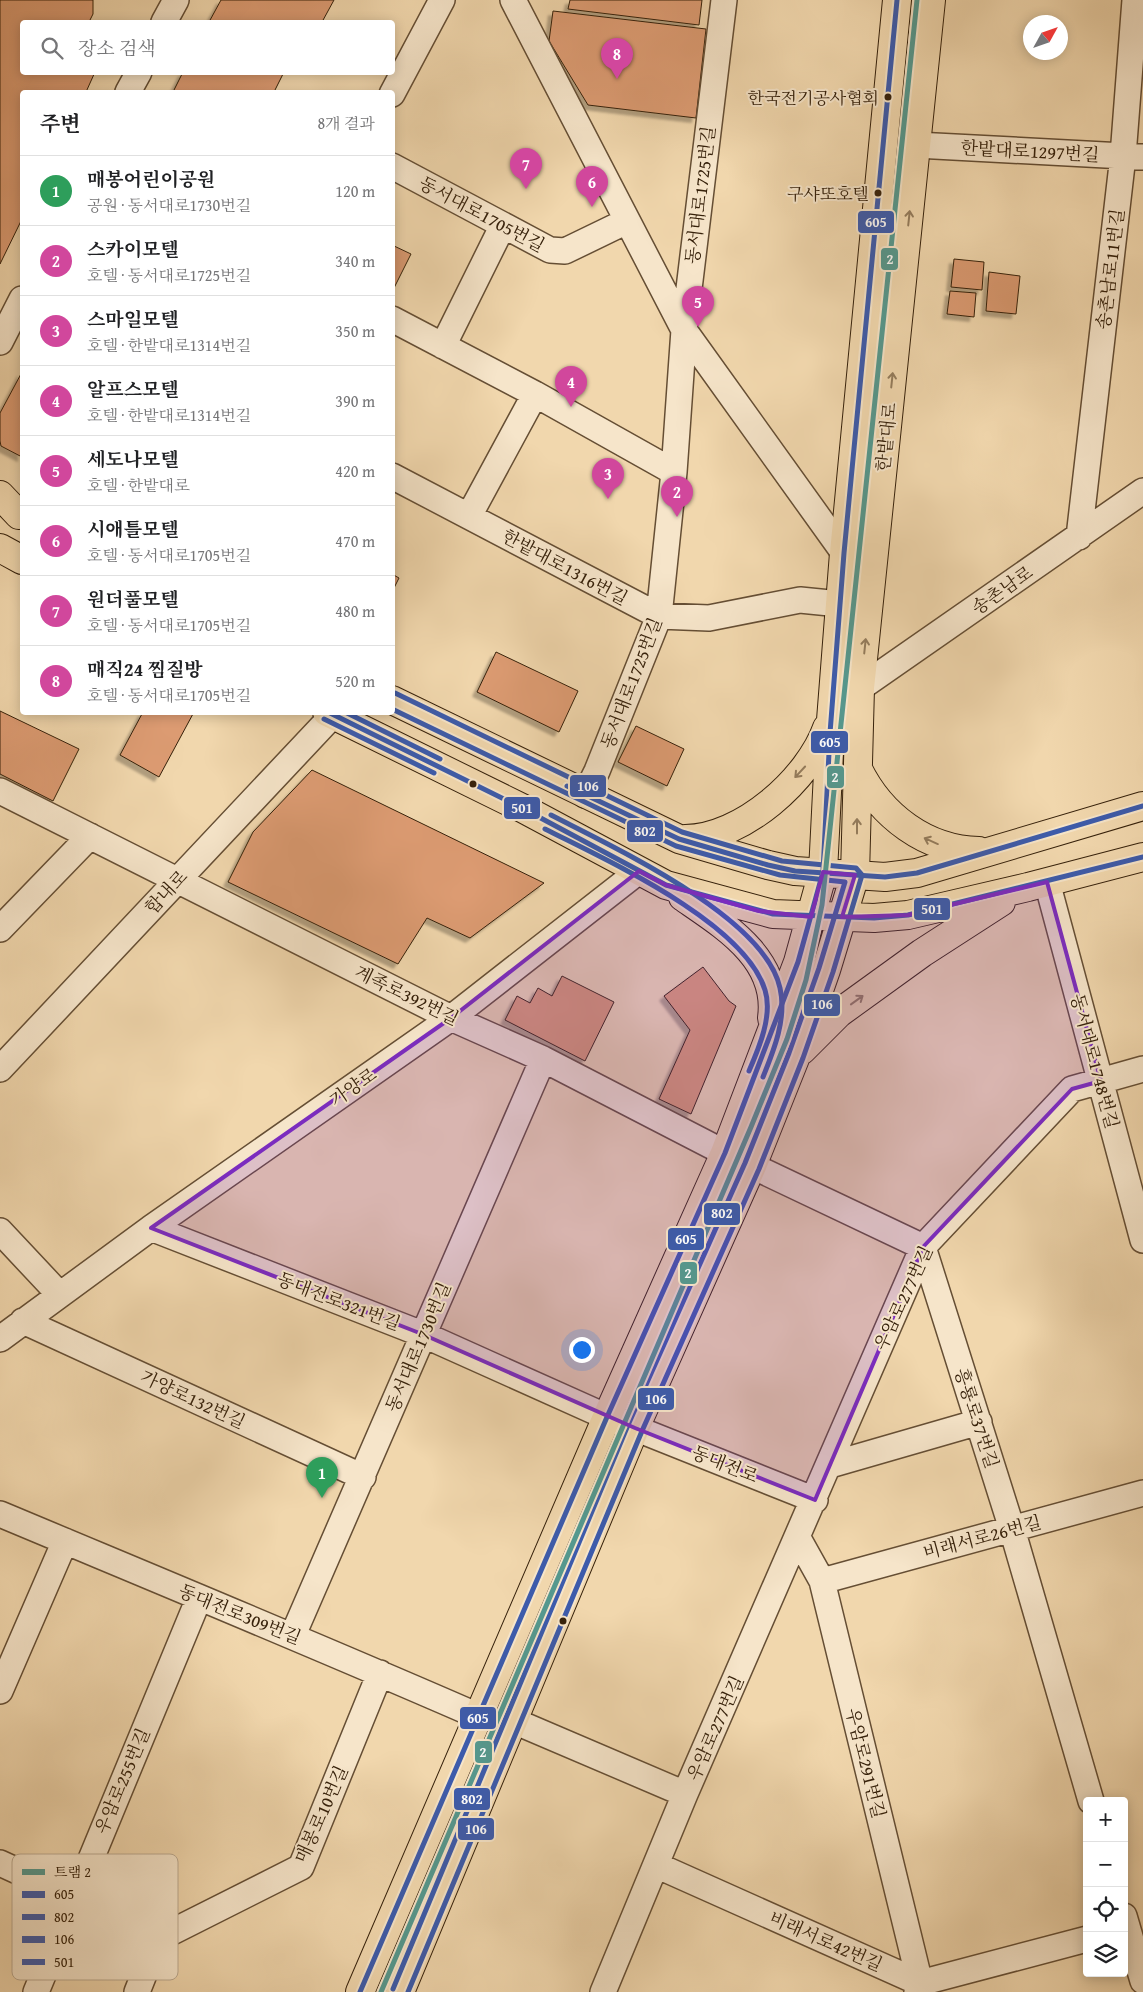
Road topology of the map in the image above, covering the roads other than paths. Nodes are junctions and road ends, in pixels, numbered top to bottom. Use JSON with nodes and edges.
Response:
{"nodes":[{"id":1,"x":176,"y":0,"type":"edge"},
{"id":2,"x":442,"y":0,"type":"edge"},
{"id":3,"x":514,"y":0,"type":"edge"},
{"id":4,"x":724,"y":0,"type":"edge"},
{"id":5,"x":897,"y":0,"type":"edge"},
{"id":6,"x":930,"y":0,"type":"edge"},
{"id":7,"x":1135,"y":0,"type":"edge"},
{"id":8,"x":165,"y":20,"type":"edge"},
{"id":9,"x":137,"y":75,"type":"edge"},
{"id":10,"x":129,"y":90,"type":"edge"},
{"id":11,"x":394,"y":90,"type":"edge"},
{"id":12,"x":916,"y":145,"type":"junction"},
{"id":13,"x":1133,"y":156,"type":"edge"},
{"id":14,"x":395,"y":168,"type":"edge"},
{"id":15,"x":627,"y":221,"type":"junction"},
{"id":16,"x":503,"y":225,"type":"junction"},
{"id":17,"x":20,"y":303,"type":"edge"},
{"id":18,"x":395,"y":321,"type":"edge"},
{"id":19,"x":684,"y":330,"type":"junction"},
{"id":20,"x":0,"y":342,"type":"edge"},
{"id":21,"x":443,"y":346,"type":"junction"},
{"id":22,"x":535,"y":394,"type":"junction"},
{"id":23,"x":674,"y":472,"type":"junction"},
{"id":24,"x":395,"y":478,"type":"edge"},
{"id":25,"x":1143,"y":491,"type":"edge"},
{"id":26,"x":0,"y":495,"type":"edge"},
{"id":27,"x":14,"y":512,"type":"edge"},
{"id":28,"x":469,"y":516,"type":"junction"},
{"id":29,"x":1079,"y":537,"type":"junction"},
{"id":30,"x":0,"y":548,"type":"edge"},
{"id":31,"x":844,"y":553,"type":"junction"},
{"id":32,"x":20,"y":559,"type":"edge"},
{"id":33,"x":840,"y":604,"type":"junction"},
{"id":34,"x":659,"y":616,"type":"junction"},
{"id":35,"x":860,"y":688,"type":"junction"},
{"id":36,"x":395,"y":701,"type":"edge"},
{"id":37,"x":329,"y":715,"type":"edge"},
{"id":38,"x":332,"y":715,"type":"edge"},
{"id":39,"x":832,"y":715,"type":"junction"},
{"id":40,"x":858,"y":768,"type":"junction"},
{"id":41,"x":0,"y":791,"type":"edge"},
{"id":42,"x":585,"y":795,"type":"junction"},
{"id":43,"x":1143,"y":806,"type":"edge"},
{"id":44,"x":90,"y":836,"type":"junction"},
{"id":45,"x":679,"y":839,"type":"junction"},
{"id":46,"x":996,"y":851,"type":"junction"},
{"id":47,"x":1143,"y":857,"type":"edge"},
{"id":48,"x":639,"y":871,"type":"junction"},
{"id":49,"x":823,"y":872,"type":"junction"},
{"id":50,"x":855,"y":875,"type":"junction"},
{"id":51,"x":177,"y":880,"type":"junction"},
{"id":52,"x":666,"y":885,"type":"junction"},
{"id":53,"x":1037,"y":885,"type":"junction"},
{"id":54,"x":811,"y":917,"type":"junction"},
{"id":55,"x":842,"y":917,"type":"junction"},
{"id":56,"x":0,"y":929,"type":"edge"},
{"id":57,"x":452,"y":1018,"type":"junction"},
{"id":58,"x":768,"y":1044,"type":"junction"},
{"id":59,"x":796,"y":1056,"type":"junction"},
{"id":60,"x":543,"y":1059,"type":"junction"},
{"id":61,"x":0,"y":1069,"type":"edge"},
{"id":62,"x":1143,"y":1070,"type":"edge"},
{"id":63,"x":1100,"y":1081,"type":"junction"},
{"id":64,"x":724,"y":1153,"type":"junction"},
{"id":65,"x":752,"y":1166,"type":"junction"},
{"id":66,"x":151,"y":1228,"type":"junction"},
{"id":67,"x":0,"y":1231,"type":"edge"},
{"id":68,"x":1143,"y":1240,"type":"edge"},
{"id":69,"x":923,"y":1247,"type":"junction"},
{"id":70,"x":59,"y":1294,"type":"junction"},
{"id":71,"x":23,"y":1321,"type":"junction"},
{"id":72,"x":422,"y":1334,"type":"junction"},
{"id":73,"x":0,"y":1338,"type":"edge"},
{"id":74,"x":608,"y":1417,"type":"junction"},
{"id":75,"x":979,"y":1422,"type":"junction"},
{"id":76,"x":635,"y":1428,"type":"junction"},
{"id":77,"x":830,"y":1465,"type":"junction"},
{"id":78,"x":362,"y":1477,"type":"junction"},
{"id":79,"x":1143,"y":1493,"type":"edge"},
{"id":80,"x":814,"y":1500,"type":"junction"},
{"id":81,"x":0,"y":1514,"type":"edge"},
{"id":82,"x":1012,"y":1529,"type":"junction"},
{"id":83,"x":798,"y":1538,"type":"junction"},
{"id":84,"x":65,"y":1542,"type":"junction"},
{"id":85,"x":822,"y":1581,"type":"junction"},
{"id":86,"x":199,"y":1598,"type":"junction"},
{"id":87,"x":293,"y":1635,"type":"junction"},
{"id":88,"x":380,"y":1673,"type":"junction"},
{"id":89,"x":0,"y":1691,"type":"edge"},
{"id":90,"x":478,"y":1716,"type":"junction"},
{"id":91,"x":514,"y":1721,"type":"junction"},
{"id":92,"x":685,"y":1794,"type":"junction"},
{"id":93,"x":1090,"y":1797,"type":"edge"},
{"id":94,"x":92,"y":1854,"type":"edge"},
{"id":95,"x":0,"y":1863,"type":"edge"},
{"id":96,"x":656,"y":1865,"type":"junction"},
{"id":97,"x":12,"y":1869,"type":"edge"},
{"id":98,"x":1130,"y":1924,"type":"edge"},
{"id":99,"x":178,"y":1929,"type":"edge"},
{"id":100,"x":1083,"y":1940,"type":"edge"},
{"id":101,"x":41,"y":1980,"type":"edge"},
{"id":102,"x":142,"y":1980,"type":"edge"},
{"id":103,"x":1143,"y":1981,"type":"edge"},
{"id":104,"x":919,"y":1988,"type":"edge"},
{"id":105,"x":36,"y":1992,"type":"edge"},
{"id":106,"x":137,"y":1992,"type":"edge"},
{"id":107,"x":360,"y":1992,"type":"edge"},
{"id":108,"x":400,"y":1992,"type":"edge"},
{"id":109,"x":603,"y":1992,"type":"edge"}],
"edges":[{"from":1,"to":8,"type":"street"},
{"from":2,"to":11,"type":"street"},
{"from":3,"to":15,"type":"street"},
{"from":4,"to":19,"type":"street","name":"동서대로1725번길"},
{"from":5,"to":31,"type":"main road","name":"한밭대로"},
{"from":6,"to":12,"type":"main road","name":"한밭대로"},
{"from":7,"to":13,"type":"street","name":"송촌남로11번길"},
{"from":9,"to":10,"type":"street"},
{"from":12,"to":13,"type":"street","name":"한밭대로1297번길"},
{"from":35,"to":12,"type":"main road","name":"한밭대로","one_way":true},
{"from":13,"to":29,"type":"street","name":"송촌남로11번길"},
{"from":14,"to":16,"type":"street","name":"동서대로1705번길"},
{"from":15,"to":16,"type":"street","name":"동서대로1705번길"},
{"from":15,"to":19,"type":"street"},
{"from":16,"to":21,"type":"street"},
{"from":17,"to":20,"type":"street"},
{"from":18,"to":21,"type":"street"},
{"from":19,"to":23,"type":"street","name":"동서대로1725번길"},
{"from":19,"to":31,"type":"street"},
{"from":21,"to":22,"type":"street"},
{"from":22,"to":23,"type":"street"},
{"from":22,"to":28,"type":"street"},
{"from":23,"to":34,"type":"street","name":"동서대로1725번길"},
{"from":24,"to":28,"type":"street","name":"한밭대로1316번길"},
{"from":25,"to":29,"type":"street","name":"송촌남로"},
{"from":26,"to":27,"type":"main road"},
{"from":28,"to":34,"type":"street","name":"한밭대로1316번길"},
{"from":29,"to":35,"type":"street","name":"송촌남로"},
{"from":30,"to":32,"type":"main road"},
{"from":31,"to":33,"type":"main road","name":"한밭대로"},
{"from":33,"to":34,"type":"street","name":"한밭대로1316번길"},
{"from":33,"to":39,"type":"main road","name":"한밭대로"},
{"from":34,"to":42,"type":"street","name":"동서대로1725번길"},
{"from":35,"to":40,"type":"main road","name":"한밭대로"},
{"from":36,"to":42,"type":"main road"},
{"from":37,"to":51,"type":"street","name":"합내로"},
{"from":38,"to":48,"type":"main road"},
{"from":39,"to":45,"type":"main road","one_way":true},
{"from":39,"to":49,"type":"main road","name":"한밭대로"},
{"from":46,"to":40,"type":"main road","one_way":true},
{"from":50,"to":40,"type":"main road","name":"한밭대로","one_way":true},
{"from":41,"to":44,"type":"street","name":"계족로392번길"},
{"from":42,"to":45,"type":"main road"},
{"from":43,"to":46,"type":"main road"},
{"from":44,"to":51,"type":"street","name":"계족로392번길"},
{"from":44,"to":56,"type":"street"},
{"from":45,"to":49,"type":"main road"},
{"from":46,"to":50,"type":"main road"},
{"from":47,"to":53,"type":"main road"},
{"from":48,"to":52,"type":"main road"},
{"from":48,"to":57,"type":"street","name":"가양로"},
{"from":49,"to":50,"type":"main road"},
{"from":49,"to":54,"type":"main road"},
{"from":50,"to":55,"type":"main road"},
{"from":51,"to":57,"type":"street","name":"계족로392번길"},
{"from":51,"to":61,"type":"street","name":"합내로"},
{"from":52,"to":54,"type":"main road"},
{"from":52,"to":58,"type":"main road"},
{"from":53,"to":55,"type":"main road"},
{"from":59,"to":53,"type":"main road","one_way":true},
{"from":53,"to":63,"type":"street","name":"동서대로1748번길"},
{"from":54,"to":55,"type":"main road"},
{"from":54,"to":58,"type":"main road"},
{"from":55,"to":59,"type":"main road"},
{"from":57,"to":60,"type":"street","name":"계족로392번길"},
{"from":57,"to":66,"type":"street","name":"가양로"},
{"from":58,"to":64,"type":"main road"},
{"from":59,"to":65,"type":"main road"},
{"from":60,"to":64,"type":"street","name":"계족로392번길"},
{"from":60,"to":72,"type":"street","name":"동서대로1730번길"},
{"from":62,"to":63,"type":"street"},
{"from":63,"to":68,"type":"street","name":"동서대로1748번길"},
{"from":63,"to":69,"type":"street","name":"우암로277번길"},
{"from":64,"to":65,"type":"street"},
{"from":64,"to":74,"type":"main road"},
{"from":65,"to":69,"type":"street"},
{"from":65,"to":76,"type":"main road"},
{"from":66,"to":70,"type":"street","name":"가양로"},
{"from":66,"to":72,"type":"street","name":"동대전로321번길"},
{"from":67,"to":70,"type":"street"},
{"from":69,"to":75,"type":"street","name":"흥룡로37번길"},
{"from":69,"to":77,"type":"street","name":"우암로277번길"},
{"from":70,"to":71,"type":"street","name":"가양로"},
{"from":71,"to":73,"type":"street","name":"가양로"},
{"from":71,"to":78,"type":"street","name":"가양로132번길"},
{"from":72,"to":74,"type":"street","name":"동대전로321번길"},
{"from":72,"to":78,"type":"street","name":"동서대로1730번길"},
{"from":74,"to":76,"type":"street","name":"동대전로"},
{"from":74,"to":90,"type":"main road"},
{"from":75,"to":77,"type":"street"},
{"from":75,"to":82,"type":"street","name":"흥룡로37번길"},
{"from":76,"to":80,"type":"street","name":"동대전로"},
{"from":76,"to":91,"type":"main road"},
{"from":77,"to":80,"type":"street","name":"우암로277번길"},
{"from":78,"to":87,"type":"street","name":"동서대로1730번길"},
{"from":79,"to":82,"type":"street","name":"비래서로26번길"},
{"from":80,"to":83,"type":"street","name":"우암로277번길"},
{"from":81,"to":84,"type":"street","name":"동대전로309번길"},
{"from":82,"to":85,"type":"street","name":"비래서로26번길"},
{"from":82,"to":93,"type":"street","name":"흥룡로37번길"},
{"from":83,"to":85,"type":"street","name":"우암로291번길"},
{"from":83,"to":92,"type":"street","name":"우암로277번길"},
{"from":84,"to":86,"type":"street","name":"동대전로309번길"},
{"from":84,"to":89,"type":"street"},
{"from":85,"to":104,"type":"street","name":"우암로291번길"},
{"from":86,"to":87,"type":"street","name":"동대전로309번길"},
{"from":86,"to":94,"type":"street","name":"우암로255번길"},
{"from":87,"to":88,"type":"street","name":"동대전로309번길"},
{"from":88,"to":90,"type":"street","name":"동대전로309번길"},
{"from":88,"to":99,"type":"street","name":"매봉로10번길"},
{"from":90,"to":107,"type":"main road"},
{"from":91,"to":92,"type":"street"},
{"from":91,"to":108,"type":"main road"},
{"from":92,"to":96,"type":"street","name":"우암로277번길"},
{"from":95,"to":97,"type":"street"},
{"from":96,"to":104,"type":"street","name":"비래서로42번길"},
{"from":96,"to":109,"type":"street","name":"우암로277번길"},
{"from":98,"to":103,"type":"street"},
{"from":100,"to":104,"type":"street"},
{"from":101,"to":105,"type":"street","name":"우암로255번길"},
{"from":102,"to":106,"type":"street","name":"매봉로10번길"}]}
